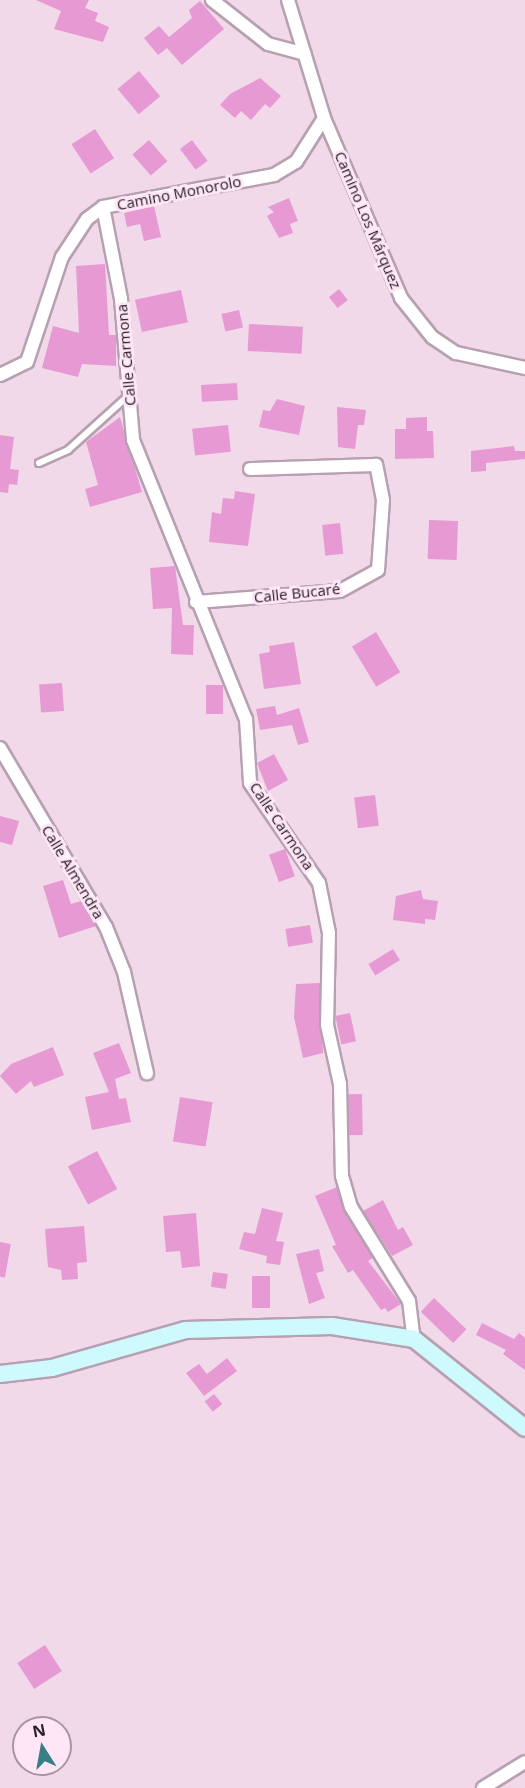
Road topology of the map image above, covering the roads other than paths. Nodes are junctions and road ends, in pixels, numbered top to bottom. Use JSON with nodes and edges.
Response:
{"nodes":[{"id":1,"x":212,"y":0,"type":"edge"},
{"id":2,"x":288,"y":0,"type":"edge"},
{"id":3,"x":305,"y":54,"type":"junction"},
{"id":4,"x":324,"y":117,"type":"junction"},
{"id":5,"x":104,"y":207,"type":"junction"},
{"id":6,"x":525,"y":368,"type":"edge"},
{"id":7,"x":0,"y":375,"type":"edge"},
{"id":8,"x":129,"y":396,"type":"junction"},
{"id":9,"x":39,"y":463,"type":"dead end"},
{"id":10,"x":250,"y":469,"type":"dead end"},
{"id":11,"x":196,"y":603,"type":"junction"},
{"id":12,"x":0,"y":748,"type":"edge"},
{"id":13,"x":147,"y":1073,"type":"dead end"},
{"id":14,"x":414,"y":1339,"type":"junction"},
{"id":15,"x":0,"y":1374,"type":"edge"},
{"id":16,"x":525,"y":1428,"type":"edge"},
{"id":17,"x":525,"y":1762,"type":"edge"},
{"id":18,"x":483,"y":1788,"type":"edge"}],
"edges":[{"from":1,"to":3,"type":"street"},
{"from":2,"to":3,"type":"street","name":"Camino Los Márquez"},
{"from":3,"to":4,"type":"street","name":"Camino Los Márquez"},
{"from":4,"to":5,"type":"street","name":"Camino Monorolo"},
{"from":4,"to":6,"type":"street","name":"Camino Los Márquez"},
{"from":5,"to":7,"type":"street","name":"Camino Monorolo"},
{"from":5,"to":8,"type":"street","name":"Calle Carmona"},
{"from":8,"to":9,"type":"lane"},
{"from":8,"to":11,"type":"street","name":"Calle Carmona"},
{"from":10,"to":11,"type":"street","name":"Calle Bucaré"},
{"from":11,"to":14,"type":"street","name":"Calle Carmona"},
{"from":12,"to":13,"type":"street","name":"Calle Almendra"},
{"from":14,"to":15,"type":"street"},
{"from":14,"to":16,"type":"street"},
{"from":17,"to":18,"type":"street"}]}
